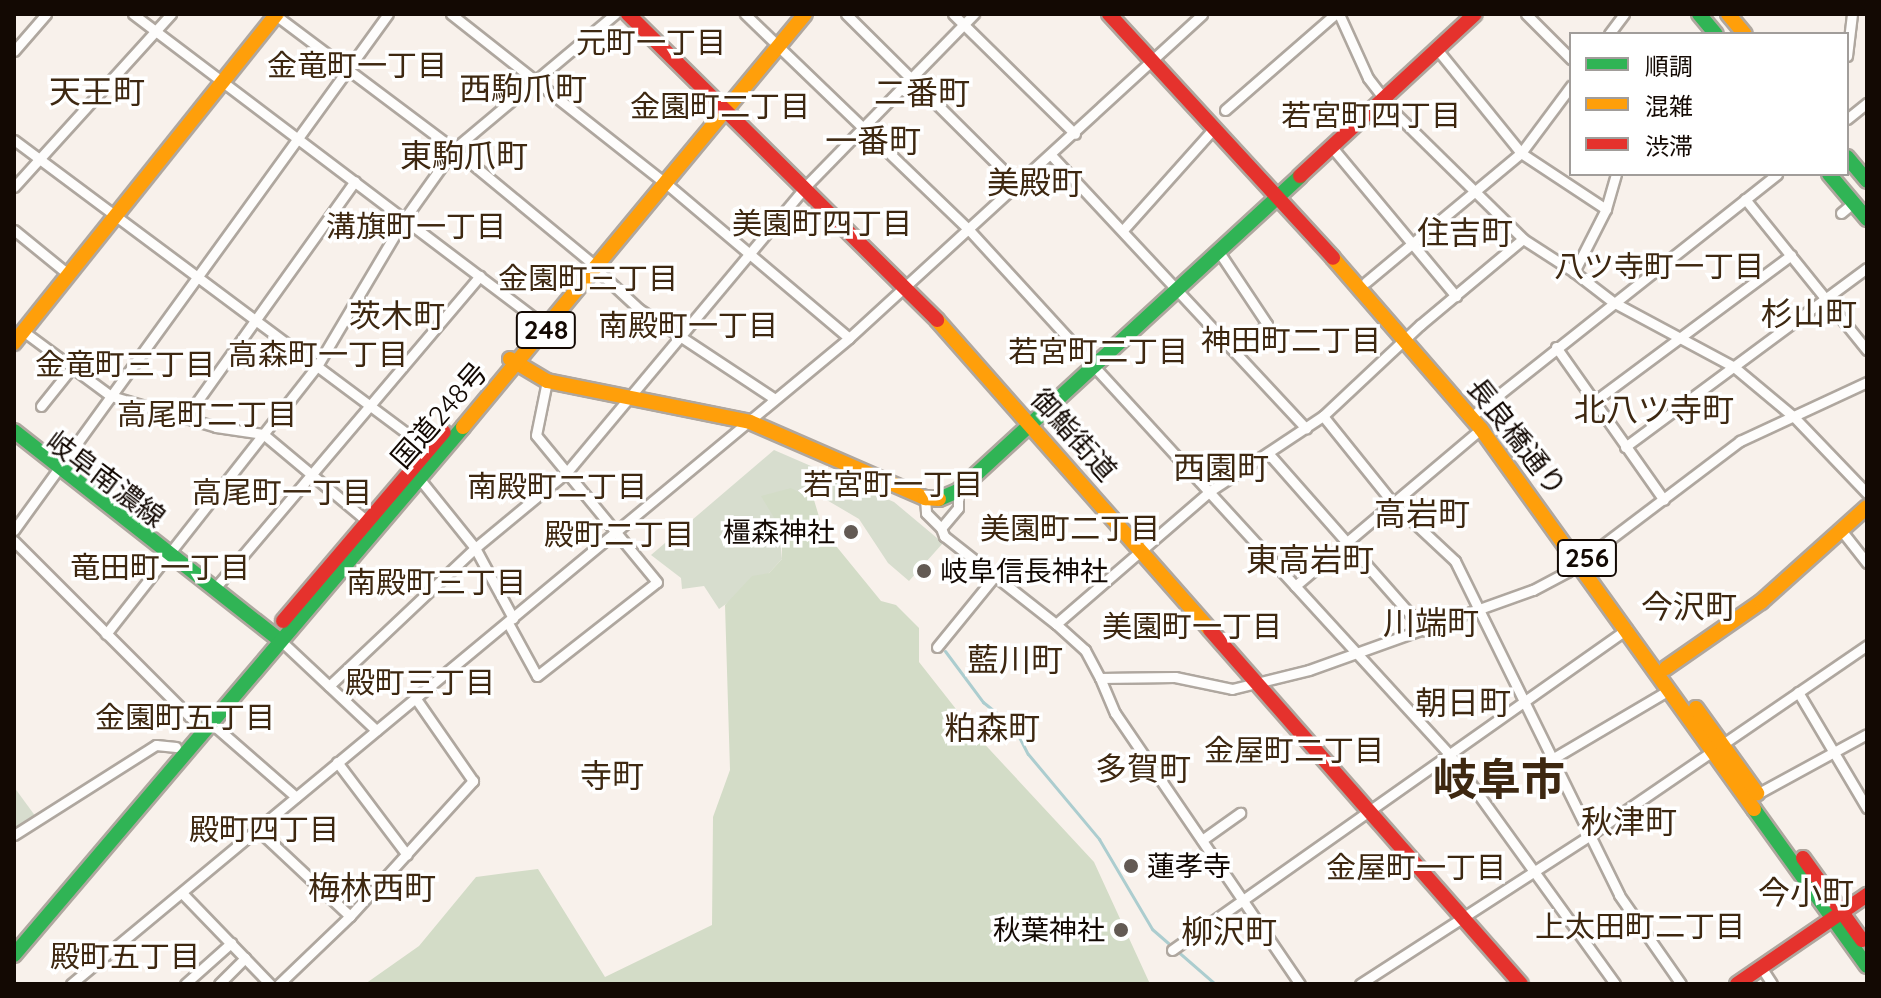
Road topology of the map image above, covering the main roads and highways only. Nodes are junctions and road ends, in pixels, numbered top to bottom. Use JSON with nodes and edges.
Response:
{"nodes":[{"id":1,"x":276,"y":14,"type":"edge"},
{"id":2,"x":628,"y":14,"type":"edge"},
{"id":3,"x":792,"y":14,"type":"edge"},
{"id":4,"x":805,"y":14,"type":"edge"},
{"id":5,"x":1109,"y":14,"type":"edge"},
{"id":6,"x":1121,"y":14,"type":"edge"},
{"id":7,"x":1475,"y":14,"type":"edge"},
{"id":8,"x":1699,"y":14,"type":"edge"},
{"id":9,"x":1728,"y":14,"type":"edge"},
{"id":10,"x":1714,"y":32,"type":"edge"},
{"id":11,"x":1743,"y":32,"type":"edge"},
{"id":12,"x":775,"y":43,"type":"junction"},
{"id":13,"x":1156,"y":56,"type":"junction"},
{"id":14,"x":724,"y":107,"type":"junction"},
{"id":15,"x":1849,"y":159,"type":"edge"},
{"id":16,"x":1830,"y":176,"type":"edge"},
{"id":17,"x":1867,"y":181,"type":"edge"},
{"id":18,"x":1279,"y":191,"type":"junction"},
{"id":19,"x":1867,"y":219,"type":"edge"},
{"id":20,"x":595,"y":267,"type":"junction"},
{"id":21,"x":18,"y":337,"type":"edge"},
{"id":22,"x":1409,"y":337,"type":"junction"},
{"id":23,"x":514,"y":362,"type":"junction"},
{"id":24,"x":1028,"y":423,"type":"junction"},
{"id":25,"x":15,"y":439,"type":"edge"},
{"id":26,"x":1867,"y":507,"type":"edge"},
{"id":27,"x":168,"y":555,"type":"junction"},
{"id":28,"x":1582,"y":558,"type":"junction"},
{"id":29,"x":275,"y":636,"type":"junction"},
{"id":30,"x":1666,"y":668,"type":"junction"},
{"id":31,"x":203,"y":722,"type":"junction"},
{"id":32,"x":1718,"y":748,"type":"junction"},
{"id":33,"x":1867,"y":895,"type":"edge"},
{"id":34,"x":1838,"y":916,"type":"junction"},
{"id":35,"x":14,"y":941,"type":"edge"},
{"id":36,"x":1867,"y":948,"type":"edge"},
{"id":37,"x":14,"y":955,"type":"edge"},
{"id":38,"x":1867,"y":966,"type":"edge"},
{"id":39,"x":1521,"y":984,"type":"edge"},
{"id":40,"x":1737,"y":984,"type":"edge"}],
"edges":[{"from":1,"to":21,"type":"main road"},
{"from":2,"to":14,"type":"main road","name":"御鮨街道"},
{"from":3,"to":12,"type":"main road","name":"国道248号","number":"248"},
{"from":4,"to":12,"type":"main road","name":"国道248号","number":"248"},
{"from":5,"to":13,"type":"main road","name":"長良橋通り","number":"256"},
{"from":6,"to":13,"type":"main road","name":"長良橋通り","number":"256"},
{"from":7,"to":18,"type":"main road"},
{"from":8,"to":10,"type":"main road"},
{"from":9,"to":11,"type":"main road"},
{"from":12,"to":14,"type":"main road","name":"国道248号","number":"248"},
{"from":13,"to":18,"type":"main road","name":"長良橋通り","number":"256"},
{"from":13,"to":18,"type":"main road","name":"長良橋通り","number":"256"},
{"from":14,"to":20,"type":"main road","name":"国道248号","number":"248"},
{"from":14,"to":24,"type":"main road","name":"御鮨街道"},
{"from":15,"to":17,"type":"main road"},
{"from":16,"to":19,"type":"main road"},
{"from":18,"to":22,"type":"main road","name":"長良橋通り","number":"256"},
{"from":18,"to":22,"type":"main road","name":"長良橋通り","number":"256"},
{"from":18,"to":24,"type":"main road"},
{"from":20,"to":23,"type":"main road","name":"国道248号","number":"248"},
{"from":20,"to":23,"type":"main road","name":"国道248号","number":"248"},
{"from":22,"to":28,"type":"main road","name":"長良橋通り","number":"256"},
{"from":22,"to":28,"type":"main road","name":"長良橋通り","number":"256"},
{"from":23,"to":24,"type":"main road"},
{"from":23,"to":29,"type":"main road","name":"国道248号","number":"248"},
{"from":23,"to":29,"type":"main road","name":"国道248号","number":"248"},
{"from":24,"to":39,"type":"main road","name":"御鮨街道"},
{"from":25,"to":27,"type":"main road","name":"岐阜南濃線"},
{"from":26,"to":30,"type":"main road"},
{"from":27,"to":29,"type":"main road","name":"岐阜南濃線"},
{"from":27,"to":29,"type":"main road","name":"岐阜南濃線"},
{"from":28,"to":30,"type":"main road","name":"長良橋通り","number":"256"},
{"from":28,"to":32,"type":"main road","name":"長良橋通り","number":"256"},
{"from":29,"to":31,"type":"main road","name":"国道248号","number":"248"},
{"from":30,"to":32,"type":"main road","name":"長良橋通り","number":"256"},
{"from":31,"to":35,"type":"main road","name":"国道248号","number":"248"},
{"from":31,"to":37,"type":"main road","name":"国道248号","number":"248"},
{"from":32,"to":34,"type":"main road","name":"長良橋通り","number":"256"},
{"from":32,"to":34,"type":"main road","name":"長良橋通り","number":"256"},
{"from":33,"to":34,"type":"main road"},
{"from":34,"to":36,"type":"main road","name":"長良橋通り","number":"256"},
{"from":34,"to":38,"type":"main road","name":"長良橋通り","number":"256"},
{"from":34,"to":40,"type":"main road"}]}
